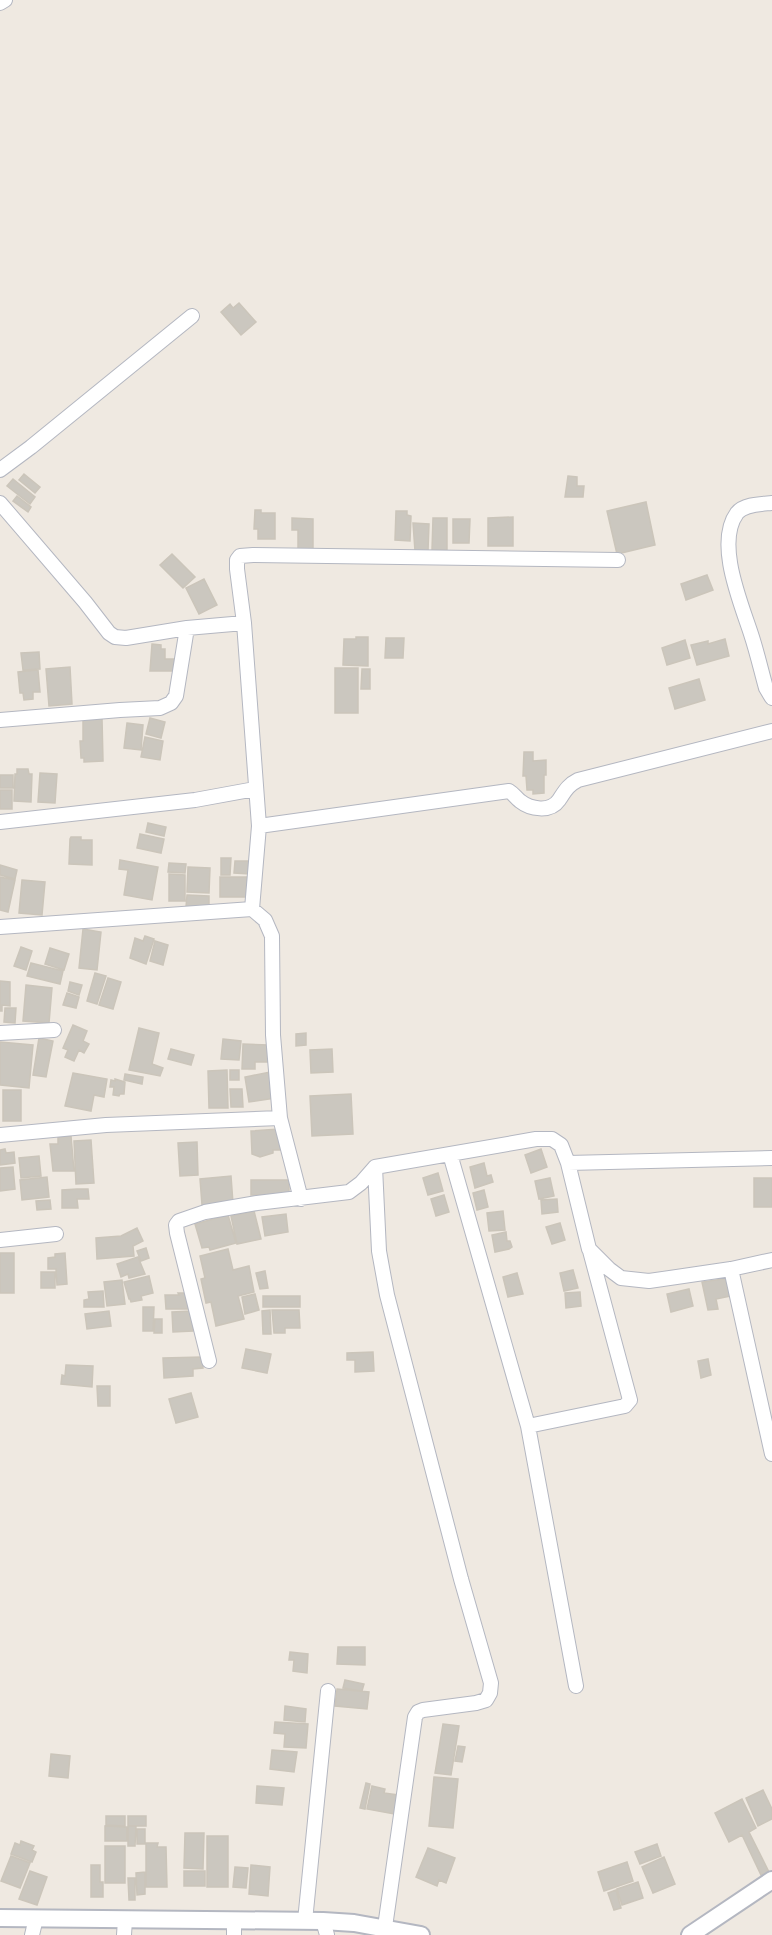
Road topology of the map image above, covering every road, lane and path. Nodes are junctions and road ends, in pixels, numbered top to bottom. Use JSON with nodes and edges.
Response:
{"nodes":[{"id":1,"x":4,"y":0,"type":"edge"},
{"id":2,"x":0,"y":3,"type":"edge"},
{"id":3,"x":192,"y":316,"type":"dead end"},
{"id":4,"x":0,"y":468,"type":"edge"},
{"id":5,"x":0,"y":503,"type":"edge"},
{"id":6,"x":772,"y":503,"type":"edge"},
{"id":7,"x":618,"y":560,"type":"dead end"},
{"id":8,"x":244,"y":623,"type":"junction"},
{"id":9,"x":187,"y":628,"type":"junction"},
{"id":10,"x":772,"y":698,"type":"edge"},
{"id":11,"x":0,"y":720,"type":"edge"},
{"id":12,"x":772,"y":731,"type":"edge"},
{"id":13,"x":255,"y":789,"type":"junction"},
{"id":14,"x":0,"y":822,"type":"edge"},
{"id":15,"x":259,"y":826,"type":"junction"},
{"id":16,"x":252,"y":909,"type":"junction"},
{"id":17,"x":0,"y":927,"type":"edge"},
{"id":18,"x":54,"y":1030,"type":"dead end"},
{"id":19,"x":0,"y":1034,"type":"edge"},
{"id":20,"x":280,"y":1118,"type":"junction"},
{"id":21,"x":0,"y":1135,"type":"edge"},
{"id":22,"x":450,"y":1154,"type":"junction"},
{"id":23,"x":772,"y":1158,"type":"edge"},
{"id":24,"x":568,"y":1163,"type":"junction"},
{"id":25,"x":375,"y":1167,"type":"junction"},
{"id":26,"x":301,"y":1199,"type":"junction"},
{"id":27,"x":56,"y":1234,"type":"dead end"},
{"id":28,"x":0,"y":1240,"type":"edge"},
{"id":29,"x":589,"y":1250,"type":"junction"},
{"id":30,"x":772,"y":1260,"type":"edge"},
{"id":31,"x":731,"y":1269,"type":"junction"},
{"id":32,"x":209,"y":1361,"type":"dead end"},
{"id":33,"x":528,"y":1426,"type":"junction"},
{"id":34,"x":772,"y":1454,"type":"edge"},
{"id":35,"x":576,"y":1686,"type":"dead end"},
{"id":36,"x":328,"y":1691,"type":"dead end"},
{"id":37,"x":772,"y":1880,"type":"edge"},
{"id":38,"x":0,"y":1918,"type":"edge"},
{"id":39,"x":305,"y":1921,"type":"junction"},
{"id":40,"x":34,"y":1927,"type":"edge"},
{"id":41,"x":124,"y":1927,"type":"edge"},
{"id":42,"x":234,"y":1928,"type":"edge"},
{"id":43,"x":325,"y":1928,"type":"edge"},
{"id":44,"x":385,"y":1928,"type":"junction"},
{"id":45,"x":421,"y":1935,"type":"edge"},
{"id":46,"x":690,"y":1935,"type":"edge"}],
"edges":[{"from":1,"to":2,"type":"street"},
{"from":3,"to":4,"type":"street"},
{"from":5,"to":9,"type":"street"},
{"from":6,"to":10,"type":"street"},
{"from":7,"to":8,"type":"street"},
{"from":8,"to":9,"type":"street"},
{"from":8,"to":13,"type":"street"},
{"from":9,"to":11,"type":"street"},
{"from":12,"to":15,"type":"street"},
{"from":13,"to":14,"type":"street"},
{"from":13,"to":15,"type":"street"},
{"from":15,"to":16,"type":"street"},
{"from":16,"to":17,"type":"street"},
{"from":16,"to":20,"type":"street"},
{"from":18,"to":19,"type":"street"},
{"from":20,"to":21,"type":"street"},
{"from":20,"to":26,"type":"street"},
{"from":22,"to":24,"type":"street"},
{"from":22,"to":25,"type":"street"},
{"from":22,"to":33,"type":"street"},
{"from":23,"to":24,"type":"street"},
{"from":24,"to":29,"type":"street"},
{"from":25,"to":26,"type":"street"},
{"from":25,"to":44,"type":"street"},
{"from":26,"to":32,"type":"street"},
{"from":27,"to":28,"type":"street"},
{"from":29,"to":31,"type":"street"},
{"from":29,"to":33,"type":"street"},
{"from":30,"to":31,"type":"street"},
{"from":31,"to":34,"type":"street"},
{"from":33,"to":35,"type":"street"},
{"from":36,"to":39,"type":"street"},
{"from":37,"to":46,"type":"street"},
{"from":38,"to":40,"type":"street"},
{"from":39,"to":42,"type":"street"},
{"from":39,"to":43,"type":"street"},
{"from":40,"to":41,"type":"street"},
{"from":41,"to":42,"type":"street"},
{"from":43,"to":44,"type":"street"},
{"from":44,"to":45,"type":"street"}]}
